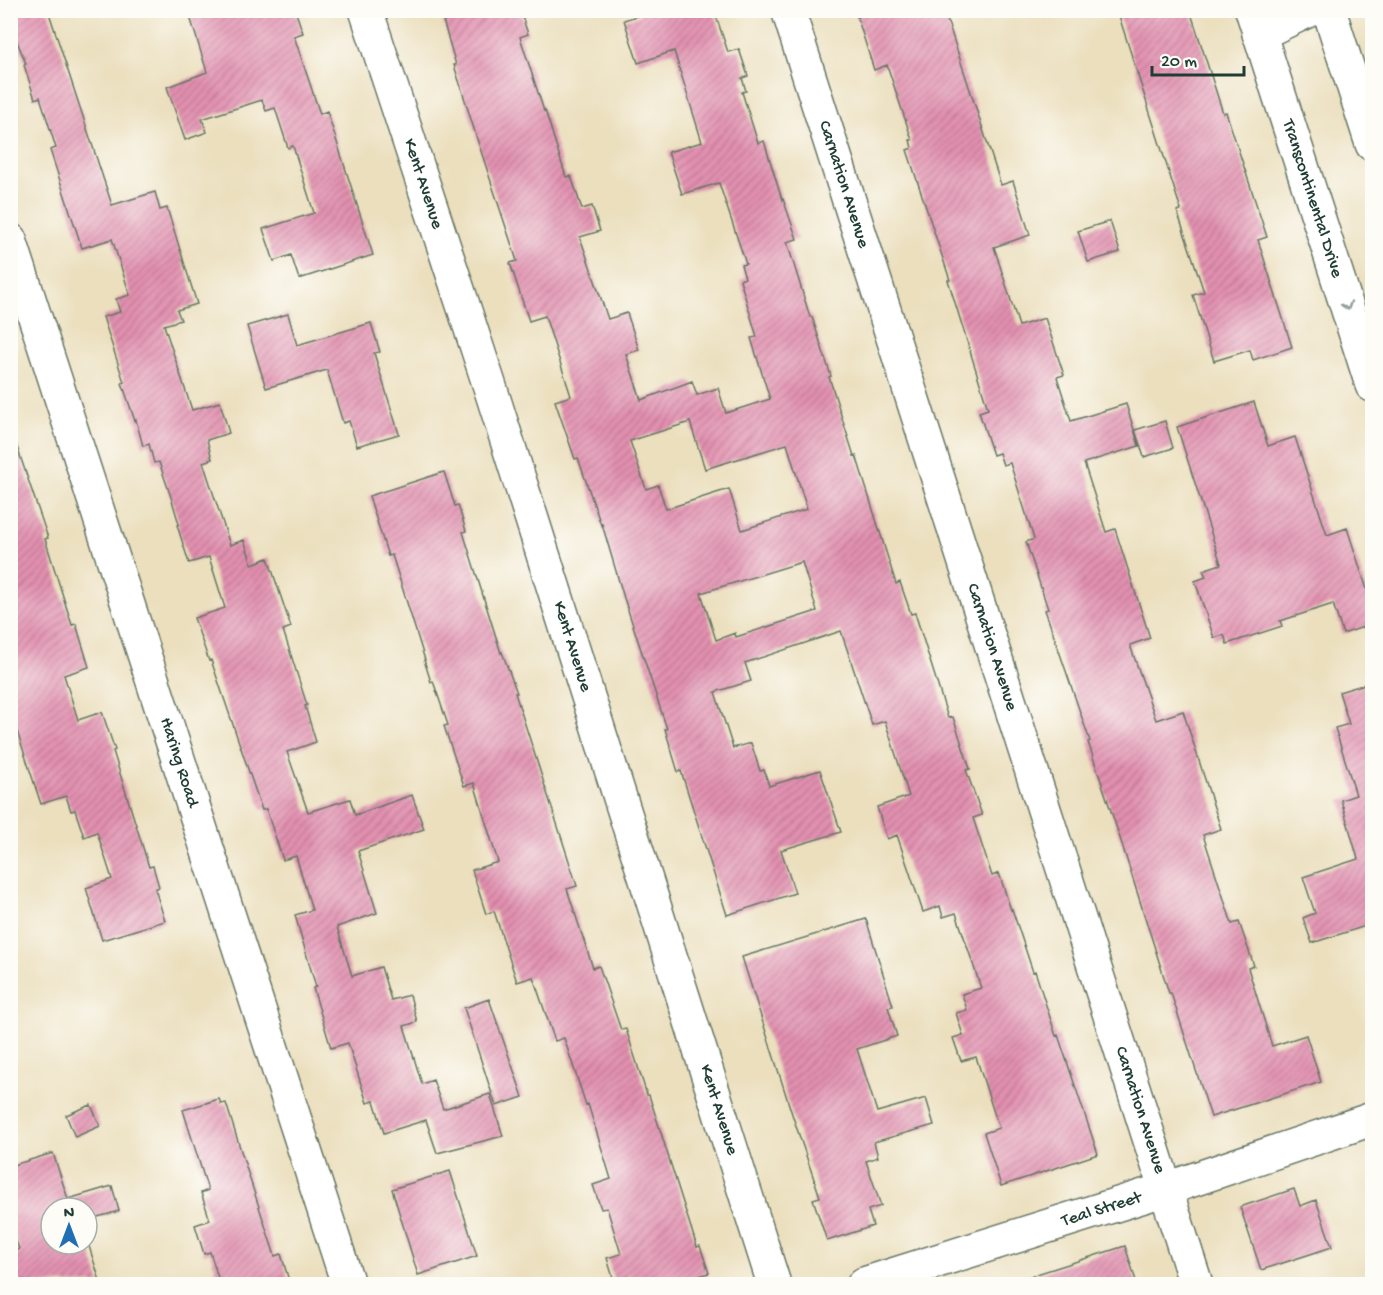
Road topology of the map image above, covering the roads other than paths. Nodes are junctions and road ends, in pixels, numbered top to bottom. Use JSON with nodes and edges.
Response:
{"nodes":[{"id":1,"x":366,"y":10,"type":"edge"},
{"id":2,"x":788,"y":10,"type":"edge"},
{"id":3,"x":1309,"y":10,"type":"edge"},
{"id":4,"x":1329,"y":10,"type":"edge"},
{"id":5,"x":1256,"y":22,"type":"edge"},
{"id":6,"x":1372,"y":144,"type":"edge"},
{"id":7,"x":10,"y":240,"type":"edge"},
{"id":8,"x":1372,"y":386,"type":"edge"},
{"id":9,"x":1372,"y":1119,"type":"edge"},
{"id":10,"x":1166,"y":1189,"type":"junction"},
{"id":11,"x":348,"y":1284,"type":"edge"},
{"id":12,"x":774,"y":1284,"type":"edge"},
{"id":13,"x":864,"y":1284,"type":"edge"},
{"id":14,"x":1196,"y":1284,"type":"edge"}],
"edges":[{"from":1,"to":12,"type":"street","name":"Kent Avenue"},
{"from":2,"to":10,"type":"street","name":"Carnation Avenue"},
{"from":3,"to":5,"type":"street"},
{"from":4,"to":6,"type":"street"},
{"from":5,"to":8,"type":"street","name":"Transcontinental Drive","one_way":true},
{"from":7,"to":11,"type":"street","name":"Haring Road"},
{"from":9,"to":10,"type":"street","name":"Teal Street"},
{"from":10,"to":13,"type":"street","name":"Teal Street"},
{"from":10,"to":14,"type":"street","name":"Carnation Avenue"}]}
